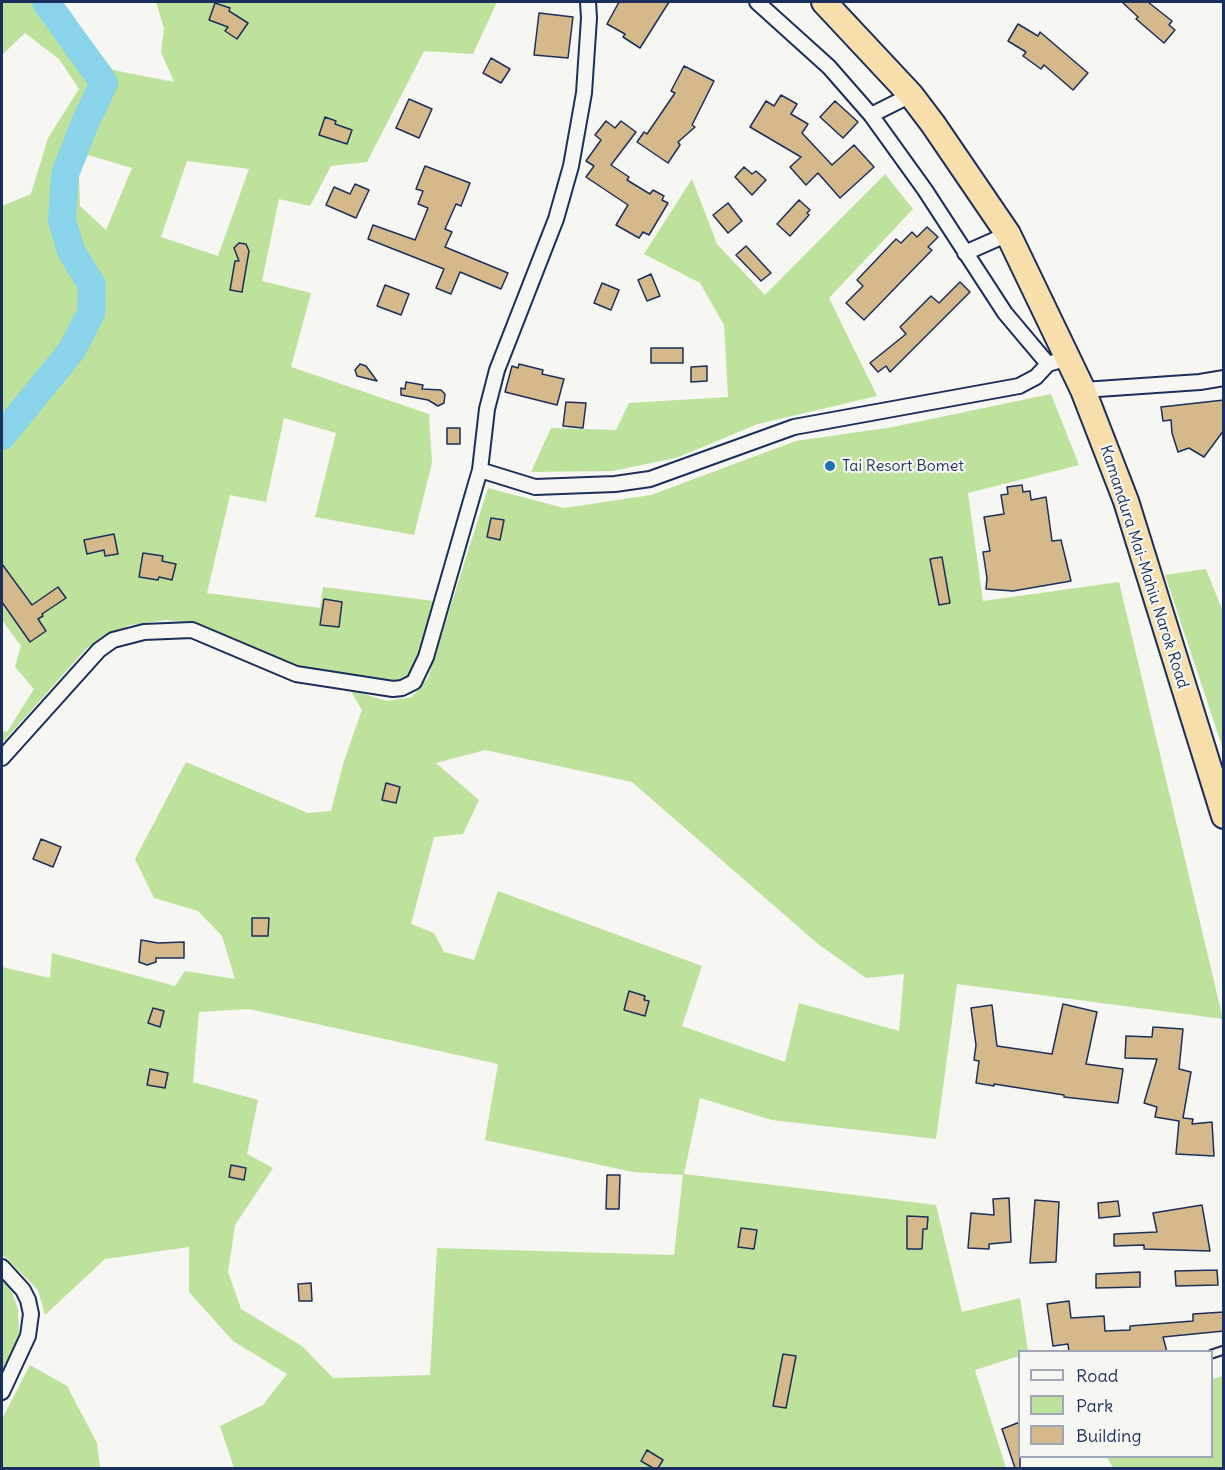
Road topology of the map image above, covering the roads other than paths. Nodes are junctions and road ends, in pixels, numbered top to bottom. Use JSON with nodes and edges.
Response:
{"nodes":[{"id":1,"x":588,"y":2,"type":"edge"},
{"id":2,"x":757,"y":2,"type":"edge"},
{"id":3,"x":824,"y":2,"type":"edge"},
{"id":4,"x":910,"y":95,"type":"junction"},
{"id":5,"x":872,"y":115,"type":"junction"},
{"id":6,"x":1008,"y":234,"type":"junction"},
{"id":7,"x":965,"y":254,"type":"junction"},
{"id":8,"x":1058,"y":361,"type":"junction"},
{"id":9,"x":1224,"y":378,"type":"edge"},
{"id":10,"x":1083,"y":390,"type":"junction"},
{"id":11,"x":480,"y":470,"type":"junction"},
{"id":12,"x":2,"y":758,"type":"edge"},
{"id":13,"x":1224,"y":816,"type":"edge"},
{"id":14,"x":2,"y":1268,"type":"edge"},
{"id":15,"x":2,"y":1392,"type":"edge"}],
"edges":[{"from":1,"to":11,"type":"street"},
{"from":2,"to":5,"type":"street"},
{"from":3,"to":4,"type":"highway","name":"Kamandura Mai-Mahiu Narok Road"},
{"from":4,"to":5,"type":"street"},
{"from":4,"to":6,"type":"highway","name":"Kamandura Mai-Mahiu Narok Road"},
{"from":5,"to":7,"type":"street"},
{"from":6,"to":7,"type":"street"},
{"from":6,"to":8,"type":"highway","name":"Kamandura Mai-Mahiu Narok Road"},
{"from":7,"to":8,"type":"street"},
{"from":8,"to":10,"type":"highway","name":"Kamandura Mai-Mahiu Narok Road"},
{"from":8,"to":11,"type":"street"},
{"from":9,"to":10,"type":"street"},
{"from":10,"to":13,"type":"highway","name":"Kamandura Mai-Mahiu Narok Road"},
{"from":11,"to":12,"type":"street"},
{"from":14,"to":15,"type":"street"}]}
